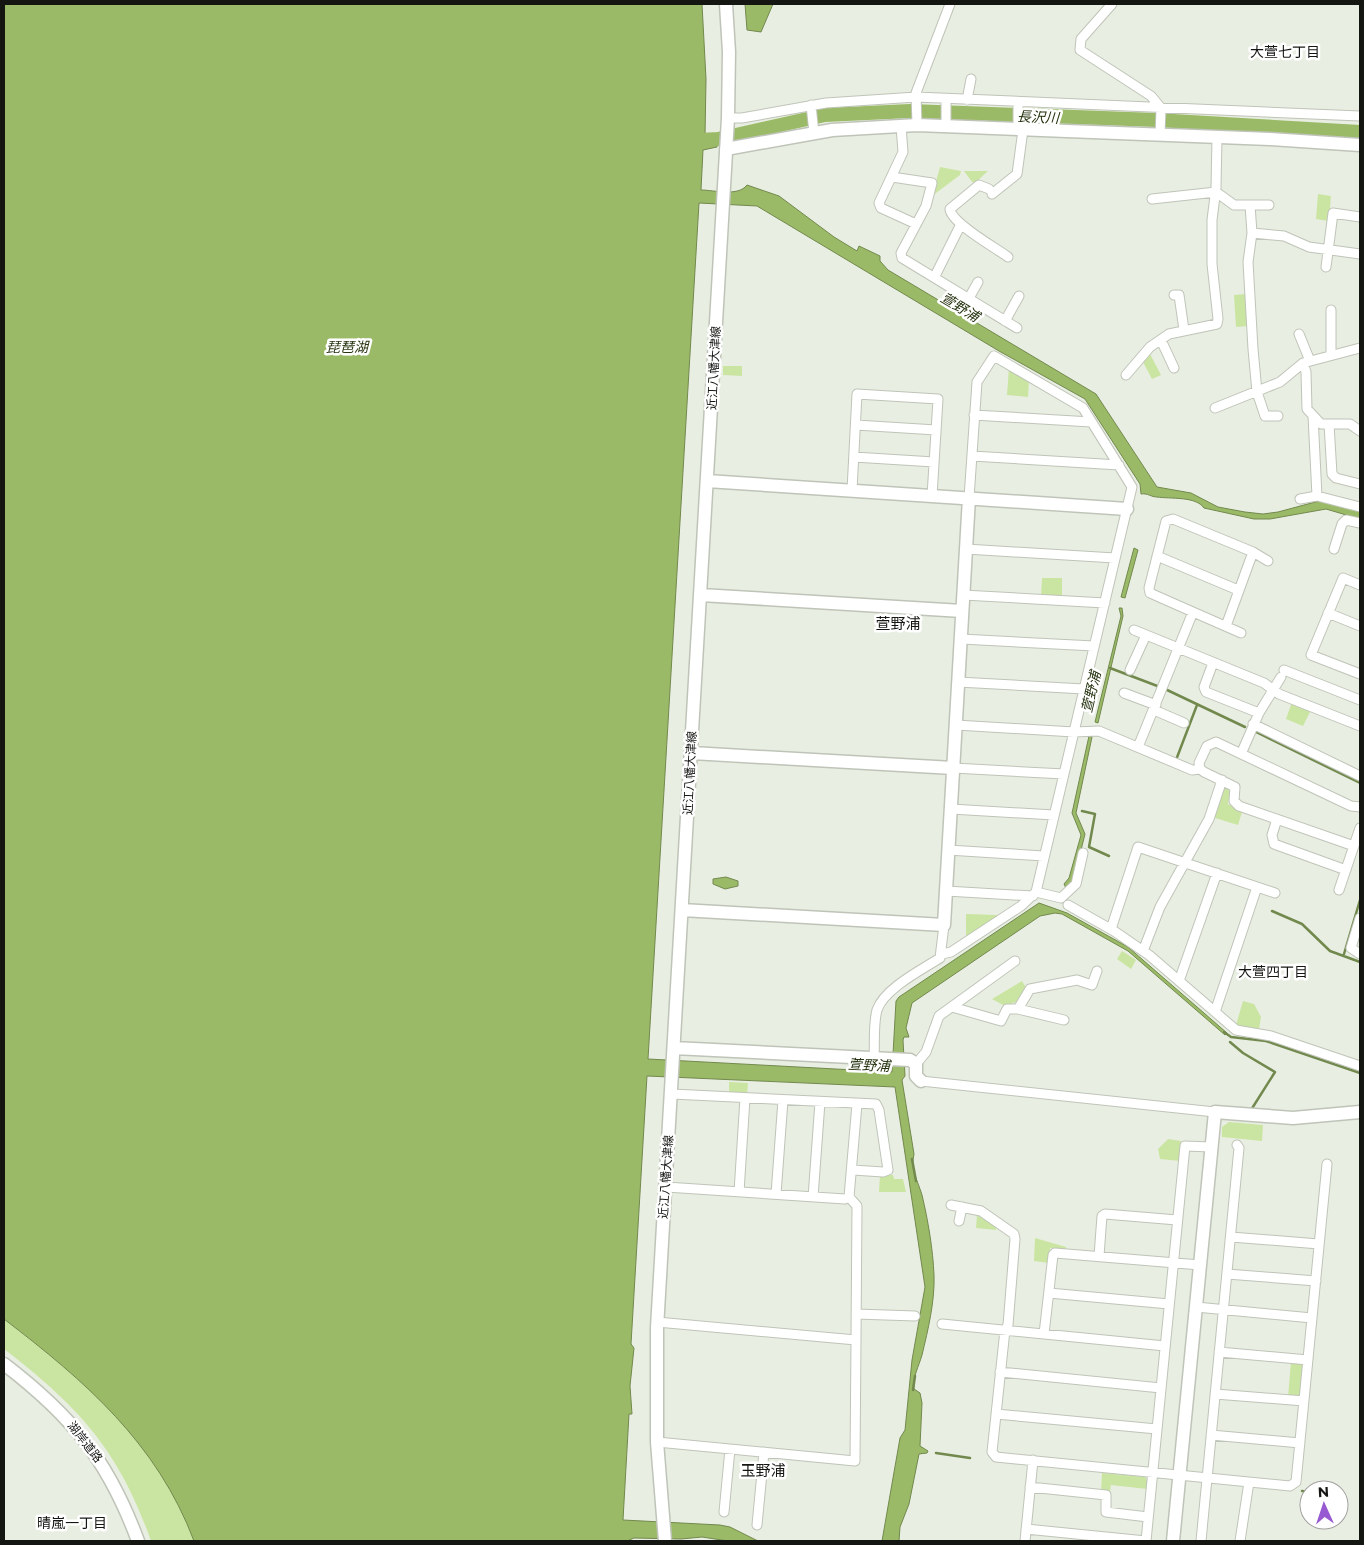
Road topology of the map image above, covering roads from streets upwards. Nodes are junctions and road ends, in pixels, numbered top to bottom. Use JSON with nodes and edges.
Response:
{"nodes":[{"id":1,"x":726,"y":4,"type":"edge"},
{"id":2,"x":950,"y":4,"type":"edge"},
{"id":3,"x":1112,"y":4,"type":"edge"},
{"id":4,"x":971,"y":79,"type":"dead end"},
{"id":5,"x":917,"y":100,"type":"junction"},
{"id":6,"x":968,"y":100,"type":"junction"},
{"id":7,"x":946,"y":102,"type":"junction"},
{"id":8,"x":1018,"y":104,"type":"junction"},
{"id":9,"x":811,"y":106,"type":"junction"},
{"id":10,"x":1161,"y":109,"type":"junction"},
{"id":11,"x":1360,"y":116,"type":"edge"},
{"id":12,"x":728,"y":122,"type":"junction"},
{"id":13,"x":917,"y":123,"type":"junction"},
{"id":14,"x":946,"y":125,"type":"junction"},
{"id":15,"x":901,"y":126,"type":"junction"},
{"id":16,"x":1020,"y":128,"type":"junction"},
{"id":17,"x":814,"y":130,"type":"junction"},
{"id":18,"x":1160,"y":133,"type":"junction"},
{"id":19,"x":1217,"y":137,"type":"junction"},
{"id":20,"x":1360,"y":146,"type":"edge"},
{"id":21,"x":726,"y":148,"type":"junction"},
{"id":22,"x":892,"y":177,"type":"junction"},
{"id":23,"x":1216,"y":192,"type":"junction"},
{"id":24,"x":1152,"y":199,"type":"dead end"},
{"id":25,"x":1269,"y":204,"type":"dead end"},
{"id":26,"x":1250,"y":205,"type":"junction"},
{"id":27,"x":1360,"y":217,"type":"edge"},
{"id":28,"x":916,"y":224,"type":"junction"},
{"id":29,"x":961,"y":224,"type":"junction"},
{"id":30,"x":1252,"y":233,"type":"junction"},
{"id":31,"x":1328,"y":250,"type":"junction"},
{"id":32,"x":1360,"y":254,"type":"edge"},
{"id":33,"x":1008,"y":256,"type":"dead end"},
{"id":34,"x":1326,"y":267,"type":"dead end"},
{"id":35,"x":934,"y":276,"type":"junction"},
{"id":36,"x":978,"y":282,"type":"dead end"},
{"id":37,"x":1174,"y":295,"type":"dead end"},
{"id":38,"x":1019,"y":296,"type":"dead end"},
{"id":39,"x":969,"y":298,"type":"junction"},
{"id":40,"x":1331,"y":310,"type":"dead end"},
{"id":41,"x":1005,"y":320,"type":"junction"},
{"id":42,"x":1017,"y":328,"type":"dead end"},
{"id":43,"x":1184,"y":330,"type":"junction"},
{"id":44,"x":1299,"y":334,"type":"dead end"},
{"id":45,"x":1161,"y":340,"type":"junction"},
{"id":46,"x":1360,"y":348,"type":"edge"},
{"id":47,"x":1332,"y":354,"type":"junction"},
{"id":48,"x":1306,"y":362,"type":"junction"},
{"id":49,"x":1174,"y":368,"type":"dead end"},
{"id":50,"x":1126,"y":375,"type":"dead end"},
{"id":51,"x":1257,"y":392,"type":"junction"},
{"id":52,"x":1215,"y":408,"type":"dead end"},
{"id":53,"x":974,"y":414,"type":"junction"},
{"id":54,"x":1278,"y":416,"type":"dead end"},
{"id":55,"x":1313,"y":416,"type":"junction"},
{"id":56,"x":1091,"y":422,"type":"junction"},
{"id":57,"x":1328,"y":424,"type":"junction"},
{"id":58,"x":856,"y":425,"type":"junction"},
{"id":59,"x":936,"y":430,"type":"junction"},
{"id":60,"x":1360,"y":431,"type":"edge"},
{"id":61,"x":972,"y":456,"type":"junction"},
{"id":62,"x":854,"y":457,"type":"junction"},
{"id":63,"x":934,"y":462,"type":"junction"},
{"id":64,"x":1119,"y":465,"type":"junction"},
{"id":65,"x":707,"y":481,"type":"junction"},
{"id":66,"x":1360,"y":484,"type":"edge"},
{"id":67,"x":852,"y":490,"type":"junction"},
{"id":68,"x":932,"y":496,"type":"junction"},
{"id":69,"x":1317,"y":496,"type":"junction"},
{"id":70,"x":969,"y":498,"type":"junction"},
{"id":71,"x":1300,"y":499,"type":"dead end"},
{"id":72,"x":1360,"y":507,"type":"edge"},
{"id":73,"x":1127,"y":509,"type":"junction"},
{"id":74,"x":1360,"y":523,"type":"edge"},
{"id":75,"x":966,"y":549,"type":"junction"},
{"id":76,"x":1334,"y":549,"type":"dead end"},
{"id":77,"x":1253,"y":552,"type":"junction"},
{"id":78,"x":1157,"y":556,"type":"junction"},
{"id":79,"x":1115,"y":558,"type":"junction"},
{"id":80,"x":1268,"y":561,"type":"dead end"},
{"id":81,"x":1360,"y":585,"type":"edge"},
{"id":82,"x":1238,"y":590,"type":"junction"},
{"id":83,"x":701,"y":595,"type":"junction"},
{"id":84,"x":963,"y":595,"type":"junction"},
{"id":85,"x":1104,"y":604,"type":"junction"},
{"id":86,"x":962,"y":611,"type":"junction"},
{"id":87,"x":1193,"y":612,"type":"junction"},
{"id":88,"x":1328,"y":613,"type":"junction"},
{"id":89,"x":1226,"y":626,"type":"junction"},
{"id":90,"x":1360,"y":626,"type":"edge"},
{"id":91,"x":1134,"y":630,"type":"dead end"},
{"id":92,"x":1241,"y":632,"type":"dead end"},
{"id":93,"x":1146,"y":635,"type":"junction"},
{"id":94,"x":961,"y":639,"type":"junction"},
{"id":95,"x":1094,"y":646,"type":"junction"},
{"id":96,"x":1178,"y":648,"type":"junction"},
{"id":97,"x":1213,"y":663,"type":"junction"},
{"id":98,"x":1130,"y":670,"type":"dead end"},
{"id":99,"x":1360,"y":674,"type":"edge"},
{"id":100,"x":958,"y":682,"type":"junction"},
{"id":101,"x":1084,"y":689,"type":"junction"},
{"id":102,"x":1273,"y":690,"type":"junction"},
{"id":103,"x":1124,"y":693,"type":"dead end"},
{"id":104,"x":1360,"y":700,"type":"edge"},
{"id":105,"x":1155,"y":708,"type":"junction"},
{"id":106,"x":1259,"y":713,"type":"junction"},
{"id":107,"x":1184,"y":723,"type":"dead end"},
{"id":108,"x":1253,"y":724,"type":"junction"},
{"id":109,"x":956,"y":725,"type":"junction"},
{"id":110,"x":1360,"y":726,"type":"edge"},
{"id":111,"x":1074,"y":732,"type":"junction"},
{"id":112,"x":1138,"y":747,"type":"junction"},
{"id":113,"x":692,"y":753,"type":"junction"},
{"id":114,"x":1241,"y":754,"type":"junction"},
{"id":115,"x":953,"y":768,"type":"junction"},
{"id":116,"x":1200,"y":769,"type":"junction"},
{"id":117,"x":1064,"y":774,"type":"junction"},
{"id":118,"x":1360,"y":776,"type":"edge"},
{"id":119,"x":1222,"y":780,"type":"junction"},
{"id":120,"x":1360,"y":807,"type":"edge"},
{"id":121,"x":951,"y":809,"type":"junction"},
{"id":122,"x":1054,"y":815,"type":"junction"},
{"id":123,"x":1277,"y":819,"type":"junction"},
{"id":124,"x":1360,"y":828,"type":"edge"},
{"id":125,"x":1354,"y":846,"type":"junction"},
{"id":126,"x":948,"y":850,"type":"junction"},
{"id":127,"x":1083,"y":853,"type":"dead end"},
{"id":128,"x":1044,"y":856,"type":"junction"},
{"id":129,"x":1185,"y":862,"type":"junction"},
{"id":130,"x":1346,"y":870,"type":"junction"},
{"id":131,"x":1218,"y":873,"type":"junction"},
{"id":132,"x":1257,"y":887,"type":"junction"},
{"id":133,"x":1339,"y":890,"type":"dead end"},
{"id":134,"x":946,"y":891,"type":"junction"},
{"id":135,"x":1275,"y":893,"type":"dead end"},
{"id":136,"x":1034,"y":894,"type":"junction"},
{"id":137,"x":1068,"y":906,"type":"dead end"},
{"id":138,"x":682,"y":910,"type":"junction"},
{"id":139,"x":1360,"y":918,"type":"edge"},
{"id":140,"x":944,"y":925,"type":"junction"},
{"id":141,"x":1111,"y":930,"type":"junction"},
{"id":142,"x":1143,"y":951,"type":"junction"},
{"id":143,"x":942,"y":954,"type":"junction"},
{"id":144,"x":1360,"y":954,"type":"edge"},
{"id":145,"x":1015,"y":961,"type":"dead end"},
{"id":146,"x":1097,"y":971,"type":"dead end"},
{"id":147,"x":1179,"y":981,"type":"junction"},
{"id":148,"x":952,"y":1007,"type":"junction"},
{"id":149,"x":1018,"y":1009,"type":"junction"},
{"id":150,"x":1215,"y":1012,"type":"junction"},
{"id":151,"x":1064,"y":1020,"type":"dead end"},
{"id":152,"x":674,"y":1051,"type":"junction"},
{"id":153,"x":874,"y":1058,"type":"junction"},
{"id":154,"x":911,"y":1062,"type":"junction"},
{"id":155,"x":1360,"y":1066,"type":"edge"},
{"id":156,"x":921,"y":1082,"type":"joint"},
{"id":157,"x":672,"y":1094,"type":"junction"},
{"id":158,"x":745,"y":1098,"type":"junction"},
{"id":159,"x":783,"y":1100,"type":"junction"},
{"id":160,"x":820,"y":1102,"type":"junction"},
{"id":161,"x":857,"y":1104,"type":"junction"},
{"id":162,"x":1215,"y":1112,"type":"junction"},
{"id":163,"x":1360,"y":1112,"type":"edge"},
{"id":164,"x":1237,"y":1145,"type":"dead end"},
{"id":165,"x":1211,"y":1147,"type":"junction"},
{"id":166,"x":1327,"y":1164,"type":"dead end"},
{"id":167,"x":853,"y":1170,"type":"junction"},
{"id":168,"x":666,"y":1187,"type":"junction"},
{"id":169,"x":738,"y":1192,"type":"junction"},
{"id":170,"x":776,"y":1194,"type":"junction"},
{"id":171,"x":813,"y":1197,"type":"junction"},
{"id":172,"x":849,"y":1197,"type":"junction"},
{"id":173,"x":951,"y":1205,"type":"dead end"},
{"id":174,"x":962,"y":1207,"type":"junction"},
{"id":175,"x":1177,"y":1220,"type":"junction"},
{"id":176,"x":959,"y":1221,"type":"dead end"},
{"id":177,"x":1230,"y":1237,"type":"junction"},
{"id":178,"x":1320,"y":1244,"type":"junction"},
{"id":179,"x":1098,"y":1256,"type":"junction"},
{"id":180,"x":1173,"y":1262,"type":"junction"},
{"id":181,"x":1200,"y":1265,"type":"junction"},
{"id":182,"x":1227,"y":1274,"type":"junction"},
{"id":183,"x":1316,"y":1281,"type":"junction"},
{"id":184,"x":1048,"y":1293,"type":"junction"},
{"id":185,"x":1169,"y":1304,"type":"junction"},
{"id":186,"x":1196,"y":1307,"type":"junction"},
{"id":187,"x":1224,"y":1310,"type":"junction"},
{"id":188,"x":856,"y":1314,"type":"junction"},
{"id":189,"x":914,"y":1316,"type":"dead end"},
{"id":190,"x":1312,"y":1318,"type":"junction"},
{"id":191,"x":657,"y":1322,"type":"junction"},
{"id":192,"x":942,"y":1324,"type":"dead end"},
{"id":193,"x":1004,"y":1330,"type":"junction"},
{"id":194,"x":1044,"y":1334,"type":"junction"},
{"id":195,"x":856,"y":1340,"type":"junction"},
{"id":196,"x":1165,"y":1346,"type":"junction"},
{"id":197,"x":1220,"y":1352,"type":"junction"},
{"id":198,"x":1308,"y":1360,"type":"junction"},
{"id":199,"x":4,"y":1364,"type":"edge"},
{"id":200,"x":1000,"y":1372,"type":"junction"},
{"id":201,"x":1161,"y":1388,"type":"junction"},
{"id":202,"x":1215,"y":1394,"type":"junction"},
{"id":203,"x":1304,"y":1402,"type":"junction"},
{"id":204,"x":996,"y":1414,"type":"junction"},
{"id":205,"x":1157,"y":1429,"type":"junction"},
{"id":206,"x":1211,"y":1435,"type":"junction"},
{"id":207,"x":657,"y":1442,"type":"junction"},
{"id":208,"x":1300,"y":1444,"type":"junction"},
{"id":209,"x":730,"y":1449,"type":"junction"},
{"id":210,"x":764,"y":1452,"type":"junction"},
{"id":211,"x":1033,"y":1460,"type":"junction"},
{"id":212,"x":1152,"y":1473,"type":"junction"},
{"id":213,"x":1179,"y":1475,"type":"junction"},
{"id":214,"x":1207,"y":1478,"type":"junction"},
{"id":215,"x":1249,"y":1482,"type":"junction"},
{"id":216,"x":1030,"y":1487,"type":"junction"},
{"id":217,"x":724,"y":1512,"type":"dead end"},
{"id":218,"x":1148,"y":1516,"type":"junction"},
{"id":219,"x":757,"y":1525,"type":"dead end"},
{"id":220,"x":1026,"y":1529,"type":"junction"},
{"id":221,"x":138,"y":1541,"type":"edge"},
{"id":222,"x":665,"y":1541,"type":"edge"},
{"id":223,"x":1025,"y":1541,"type":"edge"},
{"id":224,"x":1146,"y":1541,"type":"edge"},
{"id":225,"x":1173,"y":1541,"type":"edge"},
{"id":226,"x":1201,"y":1541,"type":"edge"},
{"id":227,"x":1240,"y":1541,"type":"edge"}],
"edges":[{"from":1,"to":12,"type":"street","name":"近江八幡大津線"},
{"from":2,"to":5,"type":"street"},
{"from":3,"to":10,"type":"street"},
{"from":4,"to":6,"type":"street"},
{"from":5,"to":7,"type":"street"},
{"from":5,"to":9,"type":"street"},
{"from":5,"to":13,"type":"street"},
{"from":6,"to":7,"type":"street"},
{"from":6,"to":8,"type":"street"},
{"from":7,"to":14,"type":"street"},
{"from":8,"to":10,"type":"street"},
{"from":8,"to":16,"type":"street"},
{"from":9,"to":12,"type":"street"},
{"from":9,"to":17,"type":"street"},
{"from":10,"to":11,"type":"street"},
{"from":10,"to":18,"type":"street"},
{"from":12,"to":21,"type":"street","name":"近江八幡大津線"},
{"from":13,"to":14,"type":"street"},
{"from":13,"to":15,"type":"street"},
{"from":14,"to":16,"type":"street"},
{"from":15,"to":17,"type":"street"},
{"from":15,"to":22,"type":"street"},
{"from":16,"to":18,"type":"street"},
{"from":16,"to":29,"type":"street"},
{"from":17,"to":21,"type":"street"},
{"from":18,"to":19,"type":"street"},
{"from":19,"to":20,"type":"street"},
{"from":19,"to":23,"type":"street"},
{"from":21,"to":65,"type":"street","name":"近江八幡大津線"},
{"from":22,"to":28,"type":"street"},
{"from":22,"to":28,"type":"street"},
{"from":23,"to":24,"type":"street"},
{"from":23,"to":26,"type":"street"},
{"from":23,"to":43,"type":"street"},
{"from":25,"to":26,"type":"street"},
{"from":26,"to":30,"type":"street"},
{"from":27,"to":31,"type":"street"},
{"from":28,"to":35,"type":"street"},
{"from":29,"to":33,"type":"street"},
{"from":29,"to":35,"type":"street"},
{"from":30,"to":31,"type":"street"},
{"from":30,"to":51,"type":"street"},
{"from":31,"to":32,"type":"street"},
{"from":31,"to":34,"type":"street"},
{"from":35,"to":39,"type":"street"},
{"from":36,"to":39,"type":"street"},
{"from":37,"to":43,"type":"street"},
{"from":38,"to":41,"type":"street"},
{"from":39,"to":41,"type":"street"},
{"from":40,"to":47,"type":"street"},
{"from":41,"to":42,"type":"street"},
{"from":43,"to":45,"type":"street"},
{"from":44,"to":48,"type":"street"},
{"from":45,"to":49,"type":"street"},
{"from":45,"to":50,"type":"street"},
{"from":46,"to":47,"type":"street"},
{"from":47,"to":48,"type":"street"},
{"from":48,"to":51,"type":"street"},
{"from":48,"to":55,"type":"street"},
{"from":51,"to":52,"type":"street"},
{"from":51,"to":54,"type":"street"},
{"from":53,"to":56,"type":"street"},
{"from":53,"to":56,"type":"street"},
{"from":53,"to":61,"type":"street"},
{"from":55,"to":57,"type":"street"},
{"from":55,"to":69,"type":"street"},
{"from":56,"to":64,"type":"street"},
{"from":57,"to":60,"type":"street"},
{"from":57,"to":66,"type":"street"},
{"from":58,"to":59,"type":"street"},
{"from":58,"to":59,"type":"street"},
{"from":58,"to":62,"type":"street"},
{"from":59,"to":63,"type":"street"},
{"from":61,"to":64,"type":"street"},
{"from":61,"to":70,"type":"street"},
{"from":62,"to":63,"type":"street"},
{"from":62,"to":67,"type":"street"},
{"from":63,"to":68,"type":"street"},
{"from":64,"to":73,"type":"street"},
{"from":65,"to":67,"type":"street"},
{"from":65,"to":83,"type":"street","name":"近江八幡大津線"},
{"from":67,"to":68,"type":"street"},
{"from":68,"to":70,"type":"street"},
{"from":69,"to":71,"type":"street"},
{"from":69,"to":72,"type":"street"},
{"from":70,"to":73,"type":"street"},
{"from":70,"to":75,"type":"street"},
{"from":73,"to":79,"type":"street"},
{"from":74,"to":76,"type":"street"},
{"from":75,"to":79,"type":"street"},
{"from":75,"to":84,"type":"street"},
{"from":77,"to":78,"type":"street"},
{"from":77,"to":80,"type":"street"},
{"from":77,"to":82,"type":"street"},
{"from":78,"to":82,"type":"street"},
{"from":78,"to":87,"type":"street"},
{"from":79,"to":85,"type":"street"},
{"from":81,"to":88,"type":"street"},
{"from":82,"to":89,"type":"street"},
{"from":83,"to":86,"type":"street"},
{"from":83,"to":113,"type":"street","name":"近江八幡大津線"},
{"from":84,"to":85,"type":"street"},
{"from":84,"to":86,"type":"street"},
{"from":85,"to":95,"type":"street"},
{"from":86,"to":94,"type":"street"},
{"from":87,"to":89,"type":"street"},
{"from":87,"to":96,"type":"street"},
{"from":88,"to":90,"type":"street"},
{"from":88,"to":99,"type":"street"},
{"from":89,"to":92,"type":"street"},
{"from":91,"to":93,"type":"street"},
{"from":93,"to":96,"type":"street"},
{"from":93,"to":98,"type":"street"},
{"from":94,"to":95,"type":"street"},
{"from":94,"to":100,"type":"street"},
{"from":95,"to":101,"type":"street"},
{"from":96,"to":97,"type":"street"},
{"from":96,"to":105,"type":"street"},
{"from":97,"to":102,"type":"street"},
{"from":97,"to":106,"type":"street"},
{"from":100,"to":101,"type":"street"},
{"from":100,"to":109,"type":"street"},
{"from":101,"to":111,"type":"street"},
{"from":102,"to":104,"type":"street"},
{"from":102,"to":106,"type":"street"},
{"from":102,"to":110,"type":"street"},
{"from":103,"to":105,"type":"street"},
{"from":105,"to":107,"type":"street"},
{"from":105,"to":112,"type":"street"},
{"from":106,"to":108,"type":"street"},
{"from":108,"to":114,"type":"street"},
{"from":108,"to":118,"type":"street"},
{"from":109,"to":111,"type":"street"},
{"from":109,"to":115,"type":"street"},
{"from":111,"to":112,"type":"street"},
{"from":111,"to":117,"type":"street"},
{"from":112,"to":116,"type":"street"},
{"from":113,"to":115,"type":"street"},
{"from":113,"to":138,"type":"street","name":"近江八幡大津線"},
{"from":114,"to":116,"type":"street"},
{"from":114,"to":120,"type":"street"},
{"from":115,"to":117,"type":"street"},
{"from":115,"to":121,"type":"street"},
{"from":116,"to":119,"type":"street"},
{"from":117,"to":122,"type":"street"},
{"from":119,"to":123,"type":"street"},
{"from":119,"to":129,"type":"street"},
{"from":121,"to":122,"type":"street"},
{"from":121,"to":126,"type":"street"},
{"from":122,"to":128,"type":"street"},
{"from":123,"to":125,"type":"street"},
{"from":123,"to":130,"type":"street"},
{"from":124,"to":125,"type":"street"},
{"from":125,"to":130,"type":"street"},
{"from":126,"to":128,"type":"street"},
{"from":126,"to":134,"type":"street"},
{"from":127,"to":136,"type":"street"},
{"from":128,"to":136,"type":"street"},
{"from":129,"to":131,"type":"street"},
{"from":129,"to":141,"type":"street"},
{"from":129,"to":142,"type":"street"},
{"from":130,"to":133,"type":"street"},
{"from":131,"to":132,"type":"street"},
{"from":131,"to":147,"type":"street"},
{"from":132,"to":135,"type":"street"},
{"from":132,"to":150,"type":"street"},
{"from":134,"to":136,"type":"street"},
{"from":134,"to":140,"type":"street"},
{"from":136,"to":143,"type":"street"},
{"from":137,"to":141,"type":"street"},
{"from":138,"to":140,"type":"street"},
{"from":138,"to":152,"type":"street","name":"近江八幡大津線"},
{"from":139,"to":144,"type":"street"},
{"from":140,"to":143,"type":"street"},
{"from":141,"to":142,"type":"street"},
{"from":142,"to":147,"type":"street"},
{"from":143,"to":153,"type":"street"},
{"from":145,"to":148,"type":"street"},
{"from":146,"to":149,"type":"street"},
{"from":147,"to":150,"type":"street"},
{"from":148,"to":149,"type":"street"},
{"from":148,"to":154,"type":"street"},
{"from":149,"to":151,"type":"street"},
{"from":150,"to":155,"type":"street"},
{"from":152,"to":153,"type":"street"},
{"from":152,"to":157,"type":"street","name":"近江八幡大津線"},
{"from":153,"to":154,"type":"street"},
{"from":154,"to":156,"type":"street"},
{"from":156,"to":162,"type":"street"},
{"from":157,"to":158,"type":"street"},
{"from":157,"to":168,"type":"street","name":"近江八幡大津線"},
{"from":158,"to":159,"type":"street"},
{"from":158,"to":169,"type":"street"},
{"from":159,"to":160,"type":"street"},
{"from":159,"to":170,"type":"street"},
{"from":160,"to":161,"type":"street"},
{"from":160,"to":171,"type":"street"},
{"from":161,"to":167,"type":"street"},
{"from":161,"to":167,"type":"street"},
{"from":162,"to":163,"type":"street"},
{"from":162,"to":165,"type":"street"},
{"from":164,"to":177,"type":"street"},
{"from":165,"to":175,"type":"street"},
{"from":165,"to":181,"type":"street"},
{"from":166,"to":178,"type":"street"},
{"from":167,"to":172,"type":"street"},
{"from":168,"to":169,"type":"street"},
{"from":168,"to":191,"type":"street","name":"近江八幡大津線"},
{"from":169,"to":170,"type":"street"},
{"from":170,"to":171,"type":"street"},
{"from":171,"to":172,"type":"street"},
{"from":172,"to":188,"type":"street"},
{"from":173,"to":174,"type":"street"},
{"from":174,"to":176,"type":"street"},
{"from":174,"to":193,"type":"street"},
{"from":175,"to":179,"type":"street"},
{"from":175,"to":180,"type":"street"},
{"from":177,"to":178,"type":"street"},
{"from":177,"to":182,"type":"street"},
{"from":178,"to":183,"type":"street"},
{"from":179,"to":180,"type":"street"},
{"from":179,"to":184,"type":"street"},
{"from":180,"to":181,"type":"street"},
{"from":180,"to":185,"type":"street"},
{"from":181,"to":186,"type":"street"},
{"from":182,"to":183,"type":"street"},
{"from":182,"to":187,"type":"street"},
{"from":183,"to":190,"type":"street"},
{"from":184,"to":185,"type":"street"},
{"from":184,"to":194,"type":"street"},
{"from":185,"to":196,"type":"street"},
{"from":186,"to":187,"type":"street"},
{"from":186,"to":213,"type":"street"},
{"from":187,"to":190,"type":"street"},
{"from":187,"to":197,"type":"street"},
{"from":188,"to":189,"type":"street"},
{"from":188,"to":195,"type":"street"},
{"from":190,"to":198,"type":"street"},
{"from":191,"to":195,"type":"street"},
{"from":191,"to":207,"type":"street","name":"近江八幡大津線"},
{"from":192,"to":193,"type":"street"},
{"from":193,"to":194,"type":"street"},
{"from":193,"to":200,"type":"street"},
{"from":194,"to":196,"type":"street"},
{"from":195,"to":210,"type":"street"},
{"from":196,"to":201,"type":"street"},
{"from":197,"to":198,"type":"street"},
{"from":197,"to":202,"type":"street"},
{"from":198,"to":203,"type":"street"},
{"from":199,"to":221,"type":"street","name":"湖岸道路"},
{"from":200,"to":201,"type":"street"},
{"from":200,"to":204,"type":"street"},
{"from":201,"to":205,"type":"street"},
{"from":202,"to":203,"type":"street"},
{"from":202,"to":206,"type":"street"},
{"from":203,"to":208,"type":"street"},
{"from":204,"to":205,"type":"street"},
{"from":204,"to":211,"type":"street"},
{"from":205,"to":212,"type":"street"},
{"from":206,"to":208,"type":"street"},
{"from":206,"to":214,"type":"street"},
{"from":207,"to":209,"type":"street"},
{"from":207,"to":222,"type":"street","name":"近江八幡大津線"},
{"from":208,"to":215,"type":"street"},
{"from":209,"to":210,"type":"street"},
{"from":209,"to":217,"type":"street"},
{"from":210,"to":219,"type":"street"},
{"from":211,"to":212,"type":"street"},
{"from":211,"to":216,"type":"street"},
{"from":212,"to":213,"type":"street"},
{"from":212,"to":218,"type":"street"},
{"from":213,"to":214,"type":"street"},
{"from":213,"to":225,"type":"street"},
{"from":214,"to":215,"type":"street"},
{"from":214,"to":226,"type":"street"},
{"from":215,"to":227,"type":"street"},
{"from":216,"to":218,"type":"street"},
{"from":216,"to":220,"type":"street"},
{"from":218,"to":224,"type":"street"},
{"from":220,"to":223,"type":"street"},
{"from":220,"to":224,"type":"street"}]}
